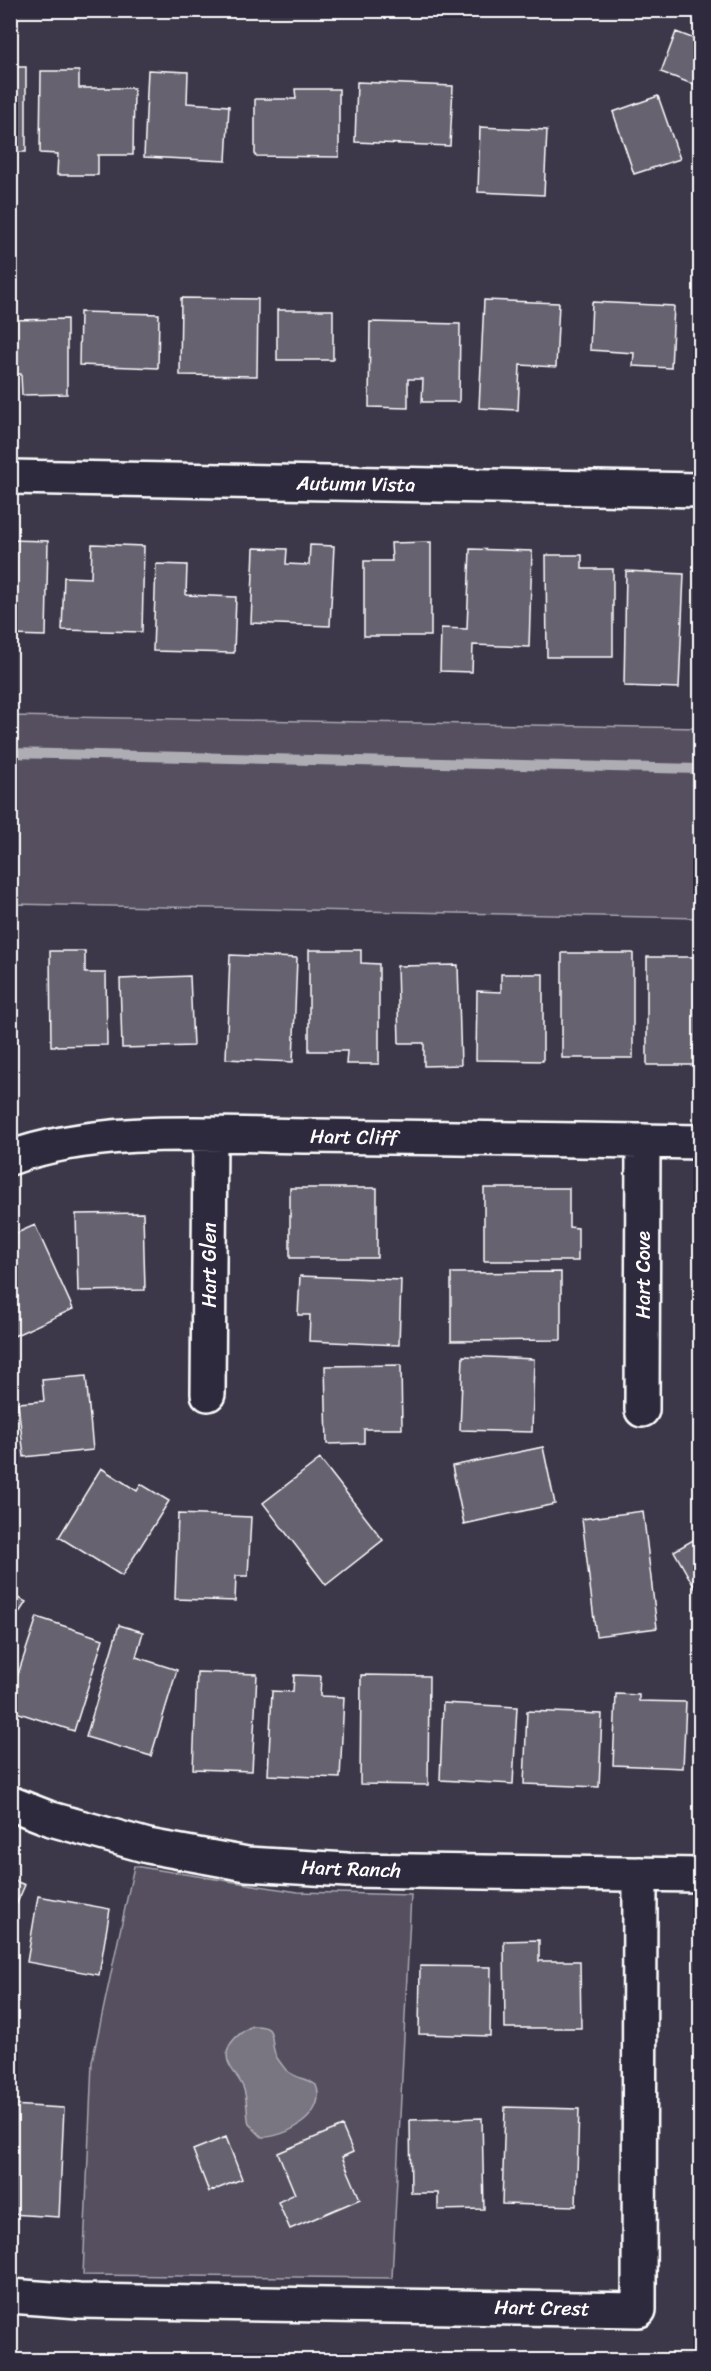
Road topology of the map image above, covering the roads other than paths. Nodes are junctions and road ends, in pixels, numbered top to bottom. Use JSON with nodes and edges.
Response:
{"nodes":[{"id":1,"x":10,"y":477,"type":"edge"},
{"id":2,"x":700,"y":490,"type":"edge"},
{"id":3,"x":210,"y":1135,"type":"junction"},
{"id":4,"x":643,"y":1141,"type":"junction"},
{"id":5,"x":700,"y":1142,"type":"edge"},
{"id":6,"x":10,"y":1158,"type":"edge"},
{"id":7,"x":208,"y":1394,"type":"dead end"},
{"id":8,"x":642,"y":1410,"type":"dead end"},
{"id":9,"x":10,"y":1803,"type":"edge"},
{"id":10,"x":640,"y":1875,"type":"junction"},
{"id":11,"x":700,"y":1875,"type":"edge"},
{"id":12,"x":10,"y":2296,"type":"edge"}],
"edges":[{"from":1,"to":2,"type":"street","name":"Autumn Vista"},
{"from":3,"to":4,"type":"street","name":"Hart Cliff"},
{"from":3,"to":6,"type":"street","name":"Hart Cliff"},
{"from":3,"to":7,"type":"street","name":"Hart Glen"},
{"from":4,"to":5,"type":"street","name":"Hart Cliff"},
{"from":4,"to":8,"type":"street","name":"Hart Cove"},
{"from":9,"to":10,"type":"street","name":"Hart Ranch"},
{"from":10,"to":11,"type":"street","name":"Hart Ranch"},
{"from":10,"to":12,"type":"street","name":"Hart Crest"}]}
